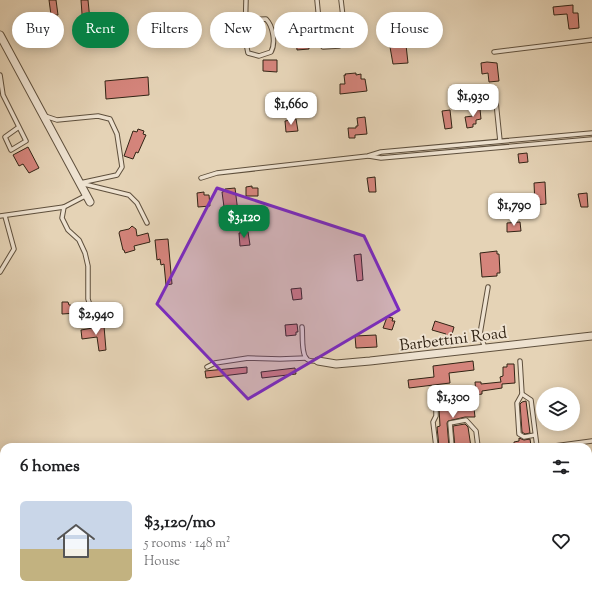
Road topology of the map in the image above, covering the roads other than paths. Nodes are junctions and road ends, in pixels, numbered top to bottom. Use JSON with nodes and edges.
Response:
{"nodes":[{"id":1,"x":246,"y":0,"type":"edge"},
{"id":2,"x":317,"y":0,"type":"edge"},
{"id":3,"x":341,"y":0,"type":"edge"},
{"id":4,"x":246,"y":12,"type":"edge"},
{"id":5,"x":246,"y":20,"type":"joint"},
{"id":6,"x":0,"y":36,"type":"edge"},
{"id":7,"x":592,"y":40,"type":"edge"},
{"id":8,"x":494,"y":52,"type":"dead end"},
{"id":9,"x":0,"y":75,"type":"edge"},
{"id":10,"x":496,"y":102,"type":"dead end"},
{"id":11,"x":44,"y":116,"type":"junction"},
{"id":12,"x":19,"y":127,"type":"junction"},
{"id":13,"x":592,"y":133,"type":"edge"},
{"id":14,"x":592,"y":138,"type":"edge"},
{"id":15,"x":500,"y":141,"type":"junction"},
{"id":16,"x":368,"y":156,"type":"junction"},
{"id":17,"x":201,"y":178,"type":"dead end"},
{"id":18,"x":80,"y":183,"type":"junction"},
{"id":19,"x":88,"y":199,"type":"joint"},
{"id":20,"x":64,"y":207,"type":"junction"},
{"id":21,"x":0,"y":216,"type":"edge"},
{"id":22,"x":6,"y":216,"type":"junction"},
{"id":23,"x":147,"y":223,"type":"dead end"},
{"id":24,"x":0,"y":272,"type":"edge"},
{"id":25,"x":488,"y":287,"type":"dead end"},
{"id":26,"x":96,"y":324,"type":"dead end"},
{"id":27,"x":302,"y":327,"type":"dead end"},
{"id":28,"x":592,"y":336,"type":"edge"},
{"id":29,"x":485,"y":348,"type":"junction"},
{"id":30,"x":306,"y":358,"type":"junction"},
{"id":31,"x":318,"y":361,"type":"joint"},
{"id":32,"x":520,"y":361,"type":"dead end"},
{"id":33,"x":207,"y":367,"type":"dead end"},
{"id":34,"x":453,"y":390,"type":"dead end"},
{"id":35,"x":522,"y":394,"type":"junction"},
{"id":36,"x":535,"y":435,"type":"junction"},
{"id":37,"x":592,"y":441,"type":"edge"},
{"id":38,"x":436,"y":443,"type":"edge"},
{"id":39,"x":452,"y":443,"type":"edge"},
{"id":40,"x":478,"y":443,"type":"edge"},
{"id":41,"x":536,"y":443,"type":"edge"},
{"id":42,"x":577,"y":443,"type":"edge"}],
"edges":[{"from":1,"to":4,"type":"lane"},
{"from":2,"to":3,"type":"lane"},
{"from":5,"to":5,"type":"lane"},
{"from":6,"to":11,"type":"street"},
{"from":7,"to":8,"type":"lane"},
{"from":9,"to":12,"type":"lane"},
{"from":10,"to":15,"type":"lane"},
{"from":11,"to":18,"type":"street"},
{"from":11,"to":18,"type":"lane"},
{"from":12,"to":12,"type":"lane"},
{"from":13,"to":15,"type":"lane"},
{"from":14,"to":16,"type":"lane"},
{"from":15,"to":16,"type":"lane"},
{"from":16,"to":17,"type":"lane"},
{"from":18,"to":19,"type":"street"},
{"from":18,"to":23,"type":"lane"},
{"from":19,"to":20,"type":"lane"},
{"from":20,"to":22,"type":"lane"},
{"from":20,"to":26,"type":"lane"},
{"from":21,"to":22,"type":"lane"},
{"from":22,"to":24,"type":"lane"},
{"from":25,"to":29,"type":"lane"},
{"from":27,"to":30,"type":"lane"},
{"from":28,"to":29,"type":"street","name":"Barbettini Road"},
{"from":29,"to":31,"type":"street","name":"Barbettini Road"},
{"from":30,"to":31,"type":"lane"},
{"from":30,"to":33,"type":"lane"},
{"from":32,"to":35,"type":"lane"},
{"from":34,"to":38,"type":"lane"},
{"from":35,"to":36,"type":"lane"},
{"from":35,"to":36,"type":"lane"},
{"from":36,"to":41,"type":"lane"},
{"from":37,"to":42,"type":"lane"},
{"from":39,"to":40,"type":"lane"}]}
